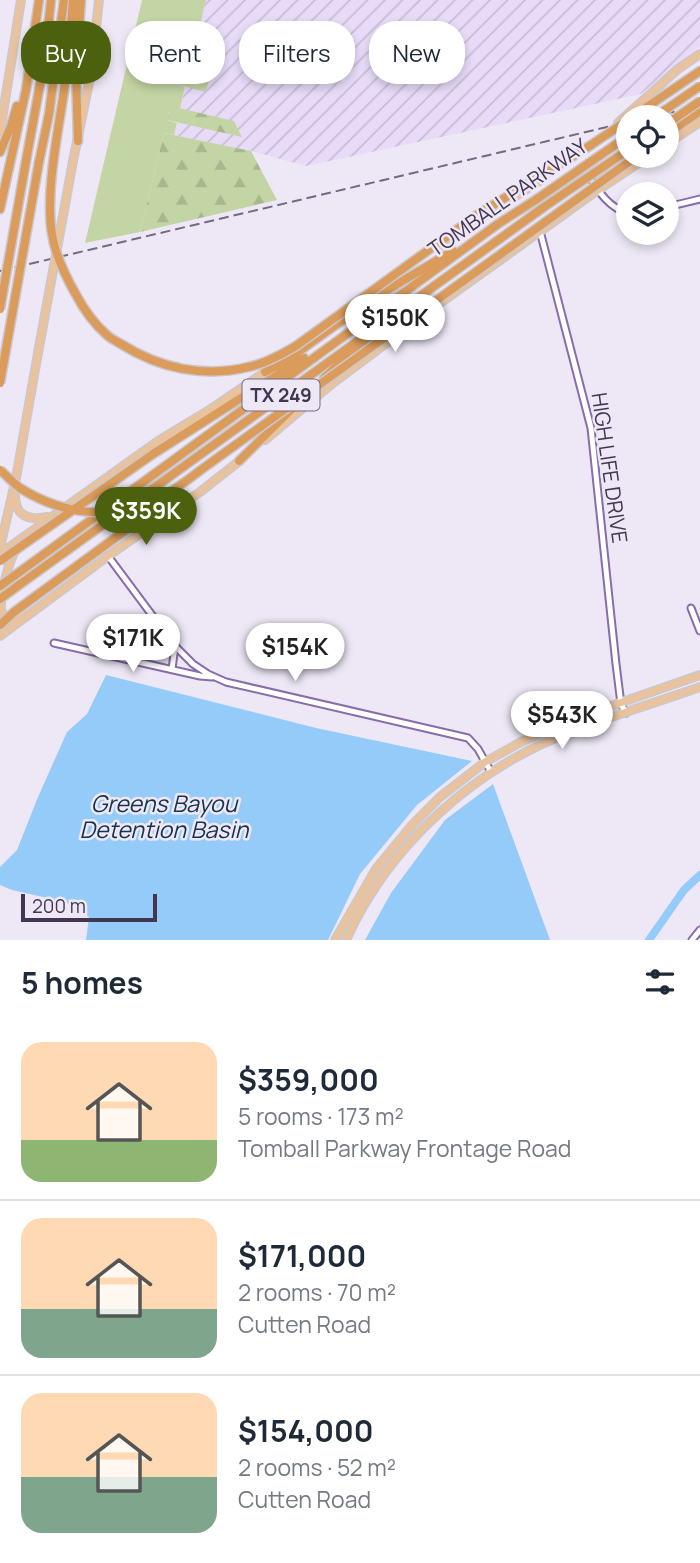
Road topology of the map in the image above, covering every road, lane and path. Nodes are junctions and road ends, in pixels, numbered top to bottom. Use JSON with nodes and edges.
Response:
{"nodes":[{"id":1,"x":21,"y":0,"type":"edge"},
{"id":2,"x":38,"y":0,"type":"edge"},
{"id":3,"x":51,"y":0,"type":"edge"},
{"id":4,"x":64,"y":0,"type":"edge"},
{"id":5,"x":73,"y":0,"type":"edge"},
{"id":6,"x":81,"y":0,"type":"edge"},
{"id":7,"x":99,"y":0,"type":"edge"},
{"id":8,"x":700,"y":54,"type":"edge"},
{"id":9,"x":700,"y":71,"type":"edge"},
{"id":10,"x":700,"y":86,"type":"edge"},
{"id":11,"x":700,"y":101,"type":"edge"},
{"id":12,"x":650,"y":105,"type":"edge"},
{"id":13,"x":672,"y":105,"type":"edge"},
{"id":14,"x":700,"y":111,"type":"edge"},
{"id":15,"x":679,"y":116,"type":"edge"},
{"id":16,"x":700,"y":122,"type":"edge"},
{"id":17,"x":679,"y":126,"type":"edge"},
{"id":18,"x":616,"y":128,"type":"edge"},
{"id":19,"x":0,"y":132,"type":"edge"},
{"id":20,"x":679,"y":136,"type":"edge"},
{"id":21,"x":78,"y":141,"type":"junction"},
{"id":22,"x":616,"y":144,"type":"edge"},
{"id":23,"x":0,"y":152,"type":"edge"},
{"id":24,"x":578,"y":157,"type":"junction"},
{"id":25,"x":616,"y":158,"type":"edge"},
{"id":26,"x":620,"y":168,"type":"edge"},
{"id":27,"x":631,"y":168,"type":"edge"},
{"id":28,"x":598,"y":190,"type":"junction"},
{"id":29,"x":700,"y":198,"type":"edge"},
{"id":30,"x":679,"y":203,"type":"edge"},
{"id":31,"x":616,"y":208,"type":"edge"},
{"id":32,"x":0,"y":209,"type":"edge"},
{"id":33,"x":498,"y":224,"type":"junction"},
{"id":34,"x":540,"y":231,"type":"junction"},
{"id":35,"x":0,"y":309,"type":"edge"},
{"id":36,"x":375,"y":313,"type":"junction"},
{"id":37,"x":380,"y":324,"type":"junction"},
{"id":38,"x":265,"y":372,"type":"junction"},
{"id":39,"x":325,"y":380,"type":"junction"},
{"id":40,"x":0,"y":383,"type":"edge"},
{"id":41,"x":239,"y":461,"type":"junction"},
{"id":42,"x":0,"y":470,"type":"edge"},
{"id":43,"x":16,"y":478,"type":"junction"},
{"id":44,"x":52,"y":516,"type":"junction"},
{"id":45,"x":31,"y":532,"type":"junction"},
{"id":46,"x":2,"y":535,"type":"edge"},
{"id":47,"x":0,"y":548,"type":"edge"},
{"id":48,"x":0,"y":554,"type":"edge"},
{"id":49,"x":108,"y":556,"type":"junction"},
{"id":50,"x":0,"y":561,"type":"edge"},
{"id":51,"x":0,"y":586,"type":"edge"},
{"id":52,"x":0,"y":599,"type":"edge"},
{"id":53,"x":691,"y":608,"type":"dead end"},
{"id":54,"x":35,"y":610,"type":"junction"},
{"id":55,"x":0,"y":625,"type":"edge"},
{"id":56,"x":700,"y":631,"type":"edge"},
{"id":57,"x":0,"y":636,"type":"edge"},
{"id":58,"x":54,"y":643,"type":"dead end"},
{"id":59,"x":175,"y":646,"type":"junction"},
{"id":60,"x":172,"y":669,"type":"junction"},
{"id":61,"x":700,"y":676,"type":"edge"},
{"id":62,"x":217,"y":678,"type":"junction"},
{"id":63,"x":700,"y":687,"type":"edge"},
{"id":64,"x":621,"y":704,"type":"junction"},
{"id":65,"x":626,"y":713,"type":"junction"},
{"id":66,"x":485,"y":762,"type":"junction"},
{"id":67,"x":491,"y":772,"type":"junction"},
{"id":68,"x":700,"y":930,"type":"edge"},
{"id":69,"x":335,"y":940,"type":"edge"},
{"id":70,"x":346,"y":940,"type":"edge"},
{"id":71,"x":692,"y":940,"type":"edge"}],
"edges":[{"from":1,"to":19,"type":"main road"},
{"from":2,"to":23,"type":"highway"},
{"from":2,"to":32,"type":"highway"},
{"from":3,"to":35,"type":"highway","bridge":true},
{"from":4,"to":40,"type":"highway","bridge":true},
{"from":5,"to":18,"type":"highway","bridge":true},
{"from":6,"to":21,"type":"highway"},
{"from":7,"to":21,"type":"main road"},
{"from":8,"to":24,"type":"main road"},
{"from":9,"to":12,"type":"highway"},
{"from":10,"to":13,"type":"highway","bridge":true},
{"from":11,"to":15,"type":"highway","bridge":true},
{"from":14,"to":17,"type":"highway"},
{"from":16,"to":20,"type":"main road"},
{"from":21,"to":43,"type":"main road","bridge":true},
{"from":22,"to":33,"type":"highway","name":"TOMBALL PARKWAY","number":"TX 249","bridge":true},
{"from":24,"to":28,"type":"street"},
{"from":24,"to":38,"type":"main road"},
{"from":25,"to":37,"type":"highway","name":"TOMBALL PARKWAY","number":"TX 249","bridge":true},
{"from":26,"to":39,"type":"highway","bridge":true},
{"from":27,"to":28,"type":"main road"},
{"from":28,"to":31,"type":"street"},
{"from":28,"to":34,"type":"main road"},
{"from":29,"to":30,"type":"street"},
{"from":33,"to":36,"type":"highway","name":"TOMBALL PARKWAY","number":"TX 249"},
{"from":33,"to":38,"type":"highway"},
{"from":34,"to":41,"type":"main road"},
{"from":34,"to":64,"type":"street","name":"HIGH LIFE DRIVE"},
{"from":36,"to":50,"type":"highway","bridge":true},
{"from":36,"to":51,"type":"highway","name":"TOMBALL PARKWAY","number":"TX 249","bridge":true},
{"from":37,"to":41,"type":"highway"},
{"from":37,"to":52,"type":"highway","name":"TOMBALL PARKWAY","number":"TX 249","bridge":true},
{"from":38,"to":44,"type":"main road"},
{"from":39,"to":42,"type":"highway","bridge":true},
{"from":39,"to":55,"type":"highway","bridge":true},
{"from":41,"to":49,"type":"main road"},
{"from":43,"to":44,"type":"main road"},
{"from":43,"to":46,"type":"main road"},
{"from":44,"to":45,"type":"main road"},
{"from":45,"to":48,"type":"main road"},
{"from":45,"to":54,"type":"main road"},
{"from":46,"to":47,"type":"main road"},
{"from":49,"to":54,"type":"main road"},
{"from":49,"to":59,"type":"street"},
{"from":53,"to":56,"type":"street"},
{"from":54,"to":57,"type":"main road"},
{"from":58,"to":60,"type":"street"},
{"from":59,"to":60,"type":"street"},
{"from":59,"to":62,"type":"street"},
{"from":60,"to":62,"type":"street"},
{"from":61,"to":64,"type":"main road"},
{"from":62,"to":66,"type":"street"},
{"from":63,"to":65,"type":"main road"},
{"from":64,"to":65,"type":"street","name":"HIGH LIFE DRIVE"},
{"from":64,"to":66,"type":"main road"},
{"from":65,"to":67,"type":"main road"},
{"from":66,"to":67,"type":"street"},
{"from":66,"to":69,"type":"main road"},
{"from":67,"to":70,"type":"main road"},
{"from":68,"to":71,"type":"street"}]}
